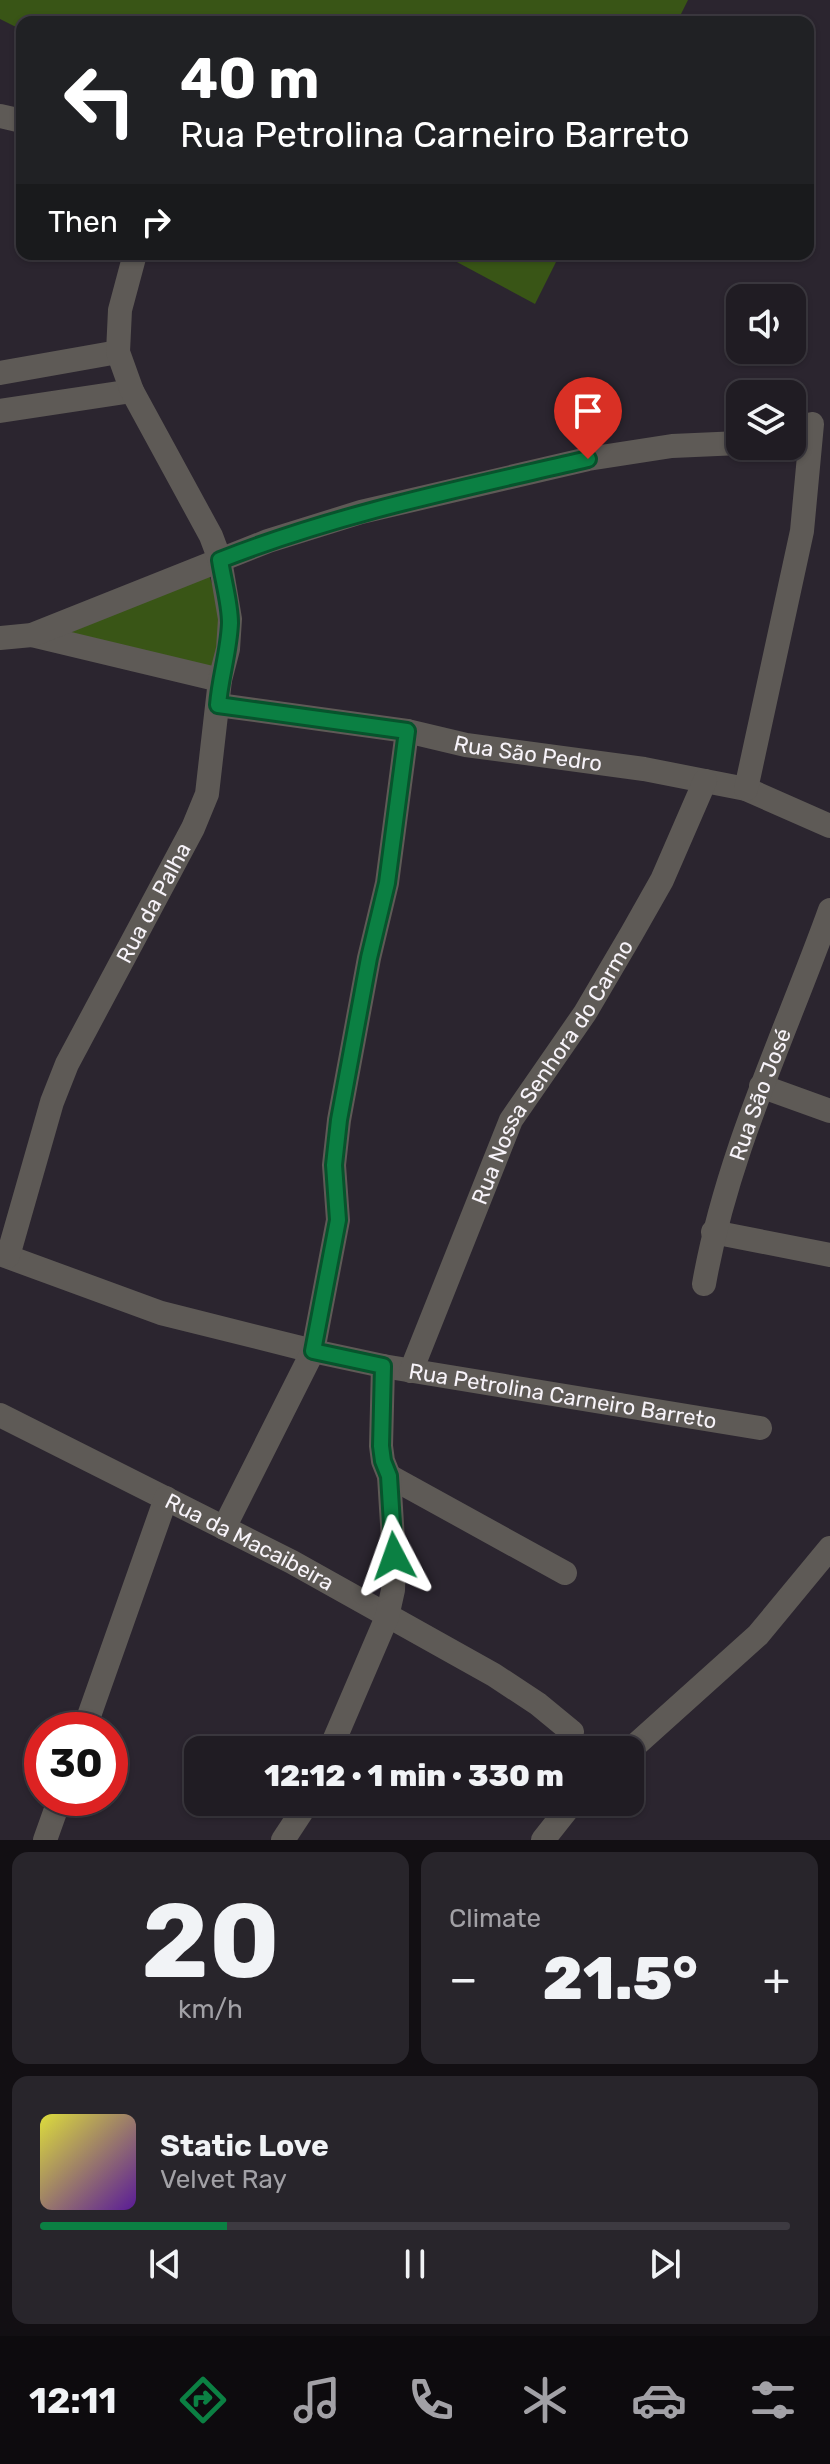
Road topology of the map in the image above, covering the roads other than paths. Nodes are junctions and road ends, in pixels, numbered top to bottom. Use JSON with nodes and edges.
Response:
{"nodes":[{"id":1,"x":133,"y":260,"type":"edge"},
{"id":2,"x":118,"y":352,"type":"junction"},
{"id":3,"x":0,"y":373,"type":"edge"},
{"id":4,"x":132,"y":391,"type":"junction"},
{"id":5,"x":0,"y":411,"type":"edge"},
{"id":6,"x":811,"y":426,"type":"edge"},
{"id":7,"x":726,"y":444,"type":"edge"},
{"id":8,"x":220,"y":560,"type":"junction"},
{"id":9,"x":32,"y":635,"type":"junction"},
{"id":10,"x":0,"y":638,"type":"edge"},
{"id":11,"x":220,"y":680,"type":"junction"},
{"id":12,"x":218,"y":705,"type":"junction"},
{"id":13,"x":407,"y":731,"type":"junction"},
{"id":14,"x":705,"y":781,"type":"junction"},
{"id":15,"x":746,"y":789,"type":"junction"},
{"id":16,"x":830,"y":826,"type":"edge"},
{"id":17,"x":830,"y":910,"type":"edge"},
{"id":18,"x":819,"y":975,"type":"edge"},
{"id":19,"x":761,"y":1086,"type":"junction"},
{"id":20,"x":830,"y":1111,"type":"edge"},
{"id":21,"x":713,"y":1232,"type":"junction"},
{"id":22,"x":4,"y":1255,"type":"edge"},
{"id":23,"x":830,"y":1255,"type":"edge"},
{"id":24,"x":704,"y":1284,"type":"dead end"},
{"id":25,"x":313,"y":1351,"type":"junction"},
{"id":26,"x":383,"y":1366,"type":"junction"},
{"id":27,"x":411,"y":1371,"type":"junction"},
{"id":28,"x":0,"y":1415,"type":"edge"},
{"id":29,"x":760,"y":1428,"type":"dead end"},
{"id":30,"x":389,"y":1476,"type":"junction"},
{"id":31,"x":166,"y":1498,"type":"junction"},
{"id":32,"x":224,"y":1528,"type":"junction"},
{"id":33,"x":830,"y":1548,"type":"edge"},
{"id":34,"x":565,"y":1573,"type":"dead end"},
{"id":35,"x":387,"y":1617,"type":"junction"},
{"id":36,"x":90,"y":1712,"type":"edge"},
{"id":37,"x":572,"y":1732,"type":"dead end"},
{"id":38,"x":336,"y":1736,"type":"edge"},
{"id":39,"x":644,"y":1737,"type":"edge"},
{"id":40,"x":54,"y":1816,"type":"edge"},
{"id":41,"x":299,"y":1816,"type":"edge"},
{"id":42,"x":562,"y":1816,"type":"edge"},
{"id":43,"x":45,"y":1840,"type":"edge"},
{"id":44,"x":283,"y":1840,"type":"edge"},
{"id":45,"x":543,"y":1840,"type":"edge"}],
"edges":[{"from":1,"to":2,"type":"street"},
{"from":2,"to":3,"type":"street"},
{"from":2,"to":4,"type":"street","name":"Rua da Palha"},
{"from":4,"to":5,"type":"street"},
{"from":4,"to":8,"type":"street","name":"Rua da Palha"},
{"from":6,"to":15,"type":"street"},
{"from":7,"to":8,"type":"street"},
{"from":8,"to":9,"type":"street"},
{"from":8,"to":11,"type":"street","name":"Rua da Palha"},
{"from":9,"to":10,"type":"street"},
{"from":9,"to":11,"type":"street"},
{"from":11,"to":12,"type":"street","name":"Rua da Palha"},
{"from":12,"to":13,"type":"street","name":"Rua São Pedro"},
{"from":12,"to":22,"type":"street","name":"Rua da Palha"},
{"from":13,"to":14,"type":"street","name":"Rua São Pedro"},
{"from":13,"to":25,"type":"street"},
{"from":14,"to":15,"type":"street","name":"Rua São Pedro"},
{"from":14,"to":27,"type":"street","name":"Rua Nossa Senhora do Carmo"},
{"from":15,"to":16,"type":"street","name":"Rua São Pedro"},
{"from":17,"to":18,"type":"street","name":"Rua São José"},
{"from":18,"to":19,"type":"street","name":"Rua São José"},
{"from":19,"to":20,"type":"street"},
{"from":19,"to":21,"type":"street","name":"Rua São José"},
{"from":21,"to":23,"type":"street"},
{"from":21,"to":24,"type":"street","name":"Rua São José"},
{"from":22,"to":25,"type":"street","name":"Rua Petrolina Carneiro Barreto"},
{"from":25,"to":26,"type":"street","name":"Rua Petrolina Carneiro Barreto"},
{"from":25,"to":32,"type":"street"},
{"from":26,"to":27,"type":"street","name":"Rua Petrolina Carneiro Barreto"},
{"from":26,"to":30,"type":"street"},
{"from":27,"to":29,"type":"street","name":"Rua Petrolina Carneiro Barreto"},
{"from":28,"to":31,"type":"street","name":"Rua da Macaibeira"},
{"from":30,"to":34,"type":"street"},
{"from":30,"to":35,"type":"street"},
{"from":31,"to":32,"type":"street","name":"Rua da Macaibeira"},
{"from":31,"to":36,"type":"street"},
{"from":32,"to":35,"type":"street","name":"Rua da Macaibeira"},
{"from":33,"to":39,"type":"street"},
{"from":35,"to":37,"type":"street","name":"Rua da Macaibeira"},
{"from":35,"to":38,"type":"street"},
{"from":40,"to":43,"type":"street"},
{"from":41,"to":44,"type":"street"},
{"from":42,"to":45,"type":"street"}]}
